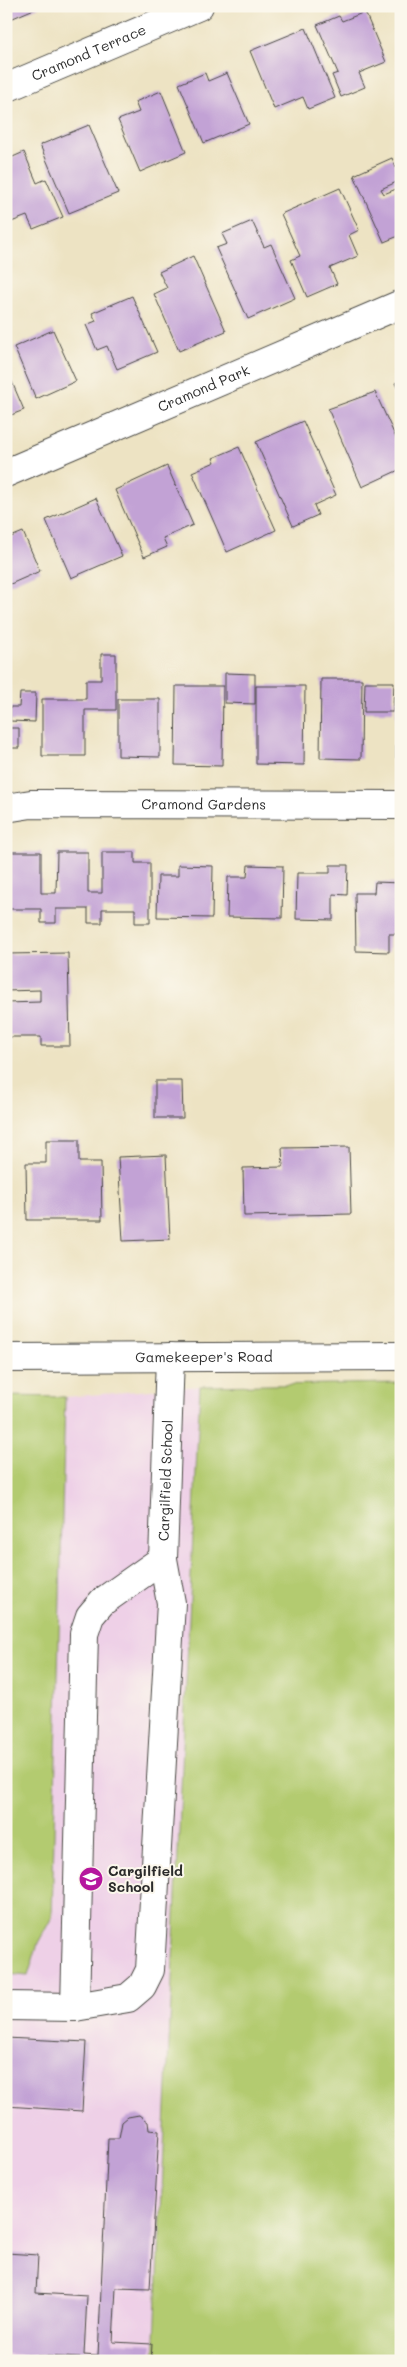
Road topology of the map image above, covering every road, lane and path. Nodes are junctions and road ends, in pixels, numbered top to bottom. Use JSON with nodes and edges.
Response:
{"nodes":[{"id":1,"x":199,"y":6,"type":"edge"},
{"id":2,"x":6,"y":88,"type":"edge"},
{"id":3,"x":401,"y":304,"type":"edge"},
{"id":4,"x":6,"y":473,"type":"edge"},
{"id":5,"x":401,"y":805,"type":"edge"},
{"id":6,"x":6,"y":808,"type":"edge"},
{"id":7,"x":401,"y":1356,"type":"edge"},
{"id":8,"x":170,"y":1357,"type":"junction"},
{"id":9,"x":6,"y":1358,"type":"edge"},
{"id":10,"x":163,"y":1559,"type":"junction"},
{"id":11,"x":6,"y":2006,"type":"edge"},
{"id":12,"x":75,"y":2007,"type":"junction"}],
"edges":[{"from":1,"to":2,"type":"street","name":"Cramond Terrace"},
{"from":3,"to":4,"type":"street","name":"Cramond Park"},
{"from":5,"to":6,"type":"street","name":"Cramond Gardens"},
{"from":7,"to":8,"type":"street","name":"Gamekeeper's Road"},
{"from":8,"to":9,"type":"street","name":"Gamekeeper's Road"},
{"from":8,"to":10,"type":"street","name":"Cargilfield School"},
{"from":10,"to":12,"type":"street","name":"Cargilfield School"},
{"from":10,"to":12,"type":"street"},
{"from":11,"to":12,"type":"street"}]}
